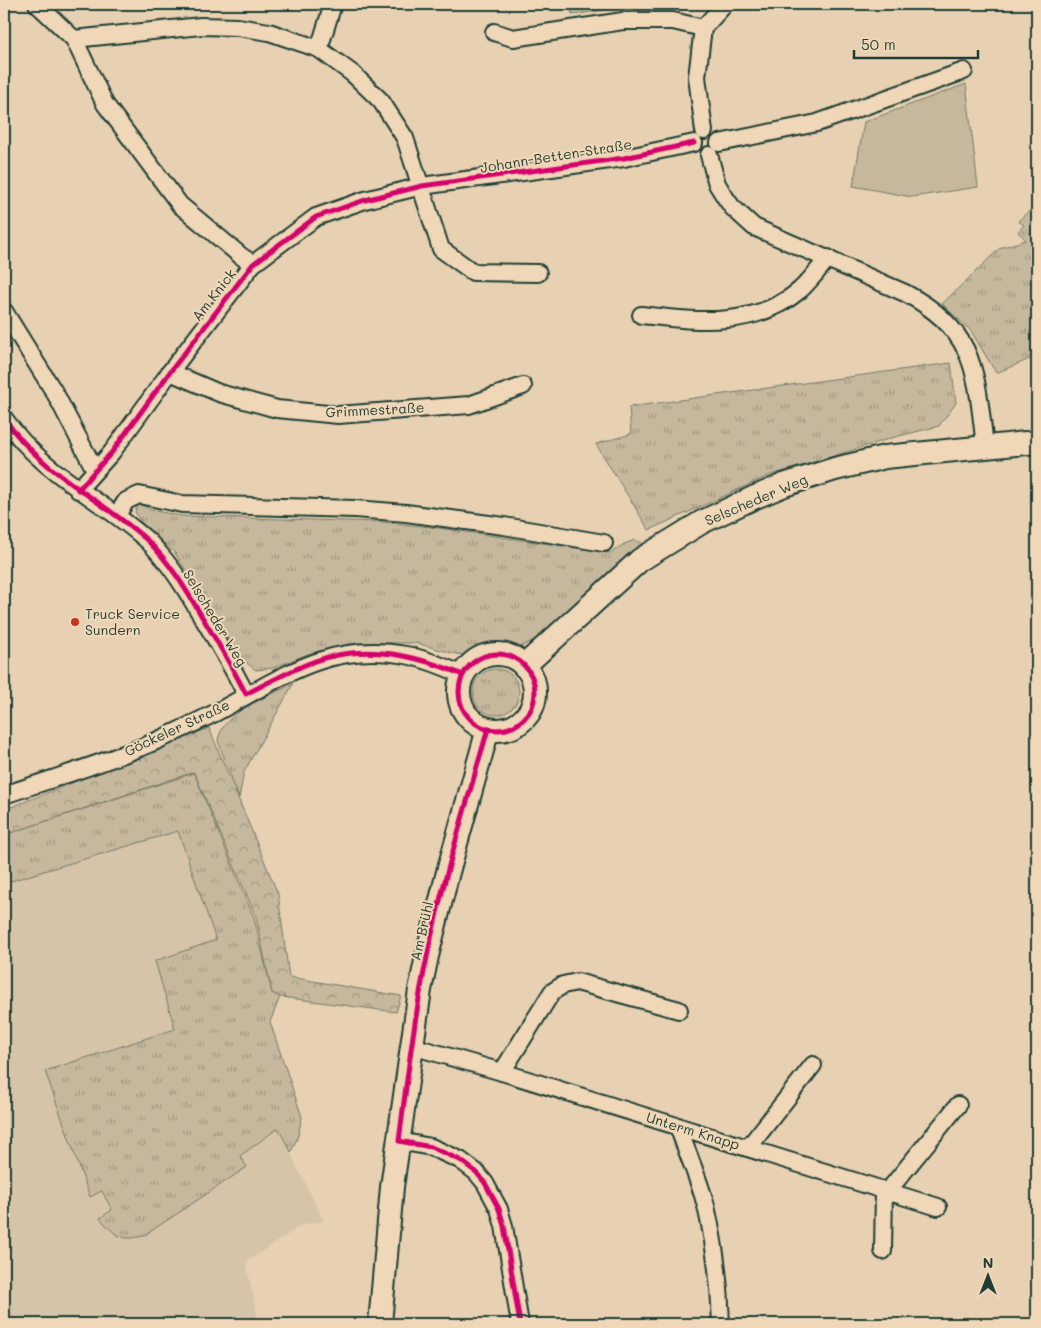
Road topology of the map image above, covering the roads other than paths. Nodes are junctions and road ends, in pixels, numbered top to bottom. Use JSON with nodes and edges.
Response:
{"nodes":[{"id":1,"x":37,"y":4,"type":"edge"},
{"id":2,"x":332,"y":4,"type":"edge"},
{"id":3,"x":725,"y":4,"type":"edge"},
{"id":4,"x":703,"y":28,"type":"junction"},
{"id":5,"x":494,"y":32,"type":"dead end"},
{"id":6,"x":74,"y":39,"type":"junction"},
{"id":7,"x":319,"y":49,"type":"junction"},
{"id":8,"x":964,"y":71,"type":"dead end"},
{"id":9,"x":699,"y":137,"type":"junction"},
{"id":10,"x":714,"y":149,"type":"junction"},
{"id":11,"x":422,"y":186,"type":"junction"},
{"id":12,"x":828,"y":258,"type":"junction"},
{"id":13,"x":253,"y":264,"type":"junction"},
{"id":14,"x":538,"y":273,"type":"dead end"},
{"id":15,"x":4,"y":311,"type":"edge"},
{"id":16,"x":641,"y":315,"type":"dead end"},
{"id":17,"x":170,"y":372,"type":"junction"},
{"id":18,"x":523,"y":386,"type":"dead end"},
{"id":19,"x":4,"y":418,"type":"edge"},
{"id":20,"x":1037,"y":442,"type":"edge"},
{"id":21,"x":985,"y":446,"type":"junction"},
{"id":22,"x":95,"y":470,"type":"junction"},
{"id":23,"x":78,"y":490,"type":"junction"},
{"id":24,"x":117,"y":515,"type":"junction"},
{"id":25,"x":604,"y":543,"type":"dead end"},
{"id":26,"x":524,"y":666,"type":"junction"},
{"id":27,"x":464,"y":674,"type":"junction"},
{"id":28,"x":246,"y":694,"type":"junction"},
{"id":29,"x":488,"y":729,"type":"junction"},
{"id":30,"x":4,"y":795,"type":"edge"},
{"id":31,"x":679,"y":1010,"type":"dead end"},
{"id":32,"x":412,"y":1046,"type":"junction"},
{"id":33,"x":813,"y":1064,"type":"dead end"},
{"id":34,"x":502,"y":1072,"type":"junction"},
{"id":35,"x":958,"y":1104,"type":"dead end"},
{"id":36,"x":678,"y":1126,"type":"junction"},
{"id":37,"x":399,"y":1142,"type":"junction"},
{"id":38,"x":748,"y":1148,"type":"junction"},
{"id":39,"x":886,"y":1190,"type":"junction"},
{"id":40,"x":938,"y":1207,"type":"dead end"},
{"id":41,"x":883,"y":1251,"type":"dead end"},
{"id":42,"x":380,"y":1324,"type":"edge"},
{"id":43,"x":520,"y":1324,"type":"edge"},
{"id":44,"x":721,"y":1324,"type":"edge"}],
"edges":[{"from":1,"to":6,"type":"street"},
{"from":2,"to":7,"type":"street"},
{"from":3,"to":4,"type":"street"},
{"from":4,"to":5,"type":"street"},
{"from":4,"to":9,"type":"street"},
{"from":6,"to":7,"type":"street"},
{"from":6,"to":13,"type":"street","name":"Am Knick"},
{"from":7,"to":11,"type":"street"},
{"from":8,"to":10,"type":"street"},
{"from":9,"to":10,"type":"street"},
{"from":9,"to":10,"type":"street"},
{"from":9,"to":11,"type":"street","name":"Johann-Betten-Straße"},
{"from":10,"to":12,"type":"street"},
{"from":11,"to":13,"type":"street","name":"Am Knick"},
{"from":11,"to":14,"type":"street"},
{"from":12,"to":16,"type":"street"},
{"from":12,"to":21,"type":"street"},
{"from":13,"to":17,"type":"street","name":"Am Knick"},
{"from":15,"to":22,"type":"street"},
{"from":17,"to":18,"type":"street","name":"Grimmestraße"},
{"from":17,"to":22,"type":"street","name":"Am Knick"},
{"from":19,"to":23,"type":"street","name":"Selscheder Weg"},
{"from":20,"to":21,"type":"street","name":"Selscheder Weg"},
{"from":21,"to":26,"type":"street","name":"Selscheder Weg"},
{"from":22,"to":23,"type":"street","name":"Am Knick"},
{"from":23,"to":24,"type":"street","name":"Selscheder Weg"},
{"from":24,"to":25,"type":"street"},
{"from":24,"to":28,"type":"street","name":"Selscheder Weg"},
{"from":26,"to":27,"type":"street"},
{"from":26,"to":29,"type":"street"},
{"from":27,"to":28,"type":"street","name":"Göckeler Straße"},
{"from":27,"to":29,"type":"street"},
{"from":28,"to":30,"type":"street","name":"Göckeler Straße"},
{"from":29,"to":32,"type":"street","name":"Am Brühl"},
{"from":31,"to":34,"type":"street"},
{"from":32,"to":34,"type":"street","name":"Unterm Knapp"},
{"from":32,"to":37,"type":"street","name":"Am Brühl"},
{"from":33,"to":38,"type":"street"},
{"from":34,"to":36,"type":"street","name":"Unterm Knapp"},
{"from":35,"to":39,"type":"street"},
{"from":36,"to":38,"type":"street","name":"Unterm Knapp"},
{"from":36,"to":44,"type":"street"},
{"from":37,"to":42,"type":"street","name":"Am Brühl"},
{"from":37,"to":43,"type":"street"},
{"from":38,"to":39,"type":"street","name":"Unterm Knapp"},
{"from":39,"to":40,"type":"street","name":"Unterm Knapp"},
{"from":39,"to":41,"type":"street"}]}
